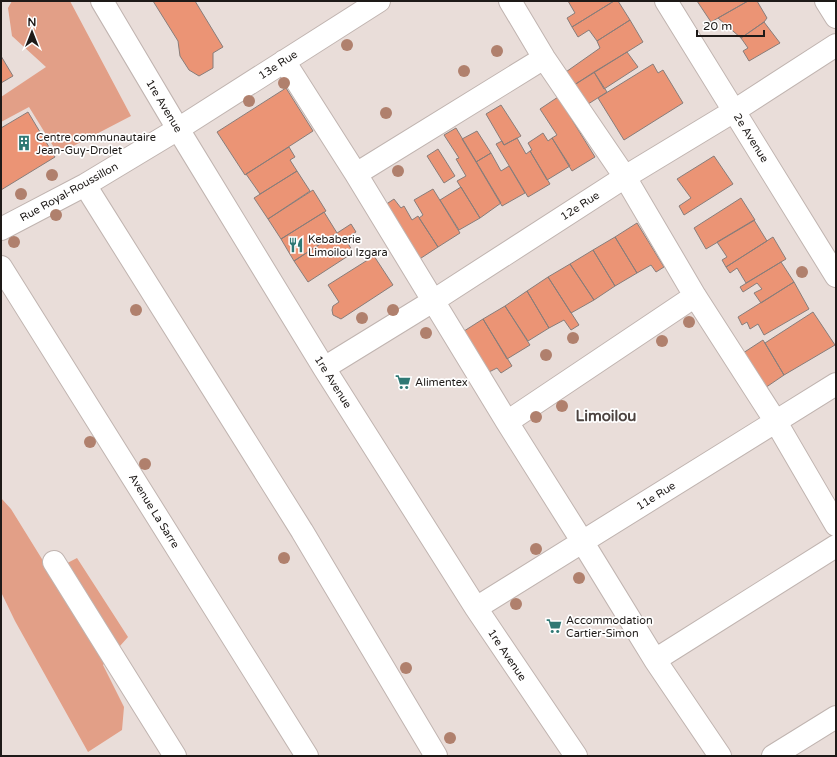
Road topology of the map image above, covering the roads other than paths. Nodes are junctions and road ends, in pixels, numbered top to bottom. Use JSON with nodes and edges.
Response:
{"nodes":[{"id":1,"x":102,"y":1,"type":"edge"},
{"id":2,"x":379,"y":1,"type":"edge"},
{"id":3,"x":510,"y":1,"type":"edge"},
{"id":4,"x":666,"y":1,"type":"edge"},
{"id":5,"x":826,"y":1,"type":"edge"},
{"id":6,"x":836,"y":17,"type":"edge"},
{"id":7,"x":836,"y":45,"type":"edge"},
{"id":8,"x":544,"y":58,"type":"junction"},
{"id":9,"x":284,"y":61,"type":"junction"},
{"id":10,"x":734,"y":111,"type":"junction"},
{"id":11,"x":178,"y":129,"type":"junction"},
{"id":12,"x":356,"y":174,"type":"junction"},
{"id":13,"x":625,"y":177,"type":"junction"},
{"id":14,"x":85,"y":185,"type":"junction"},
{"id":15,"x":1,"y":229,"type":"edge"},
{"id":16,"x":1,"y":267,"type":"edge"},
{"id":17,"x":836,"y":276,"type":"edge"},
{"id":18,"x":696,"y":296,"type":"junction"},
{"id":19,"x":433,"y":301,"type":"junction"},
{"id":20,"x":324,"y":368,"type":"junction"},
{"id":21,"x":836,"y":384,"type":"edge"},
{"id":22,"x":507,"y":422,"type":"junction"},
{"id":23,"x":776,"y":422,"type":"junction"},
{"id":24,"x":836,"y":524,"type":"edge"},
{"id":25,"x":582,"y":542,"type":"junction"},
{"id":26,"x":836,"y":546,"type":"edge"},
{"id":27,"x":54,"y":562,"type":"dead end"},
{"id":28,"x":476,"y":608,"type":"junction"},
{"id":29,"x":655,"y":660,"type":"junction"},
{"id":30,"x":836,"y":717,"type":"edge"},
{"id":31,"x":175,"y":756,"type":"edge"},
{"id":32,"x":307,"y":756,"type":"edge"},
{"id":33,"x":436,"y":756,"type":"edge"},
{"id":34,"x":576,"y":756,"type":"edge"},
{"id":35,"x":720,"y":756,"type":"edge"},
{"id":36,"x":773,"y":756,"type":"edge"}],
"edges":[{"from":1,"to":11,"type":"street","name":"1re Avenue"},
{"from":2,"to":9,"type":"street","name":"13e Rue"},
{"from":3,"to":8,"type":"street"},
{"from":4,"to":10,"type":"street","name":"2e Avenue"},
{"from":5,"to":6,"type":"street"},
{"from":7,"to":10,"type":"street","name":"12e Rue"},
{"from":8,"to":12,"type":"street"},
{"from":8,"to":13,"type":"street"},
{"from":9,"to":11,"type":"street","name":"13e Rue"},
{"from":9,"to":12,"type":"street"},
{"from":10,"to":13,"type":"street","name":"12e Rue"},
{"from":10,"to":17,"type":"street","name":"2e Avenue"},
{"from":11,"to":14,"type":"street","name":"Rue Royal-Roussillon"},
{"from":11,"to":20,"type":"street","name":"1re Avenue"},
{"from":12,"to":19,"type":"street"},
{"from":13,"to":18,"type":"street"},
{"from":13,"to":19,"type":"street","name":"12e Rue"},
{"from":14,"to":15,"type":"street","name":"Rue Royal-Roussillon"},
{"from":14,"to":33,"type":"street"},
{"from":16,"to":32,"type":"street","name":"Avenue La Sarre"},
{"from":18,"to":22,"type":"street"},
{"from":18,"to":23,"type":"street"},
{"from":19,"to":20,"type":"street","name":"12e Rue"},
{"from":19,"to":22,"type":"street"},
{"from":20,"to":28,"type":"street","name":"1re Avenue"},
{"from":21,"to":23,"type":"street","name":"11e Rue"},
{"from":22,"to":25,"type":"street"},
{"from":23,"to":24,"type":"street"},
{"from":23,"to":25,"type":"street","name":"11e Rue"},
{"from":25,"to":28,"type":"street","name":"11e Rue"},
{"from":25,"to":29,"type":"street"},
{"from":26,"to":29,"type":"street"},
{"from":27,"to":31,"type":"street"},
{"from":28,"to":34,"type":"street","name":"1re Avenue"},
{"from":29,"to":35,"type":"street"},
{"from":30,"to":36,"type":"street"}]}
